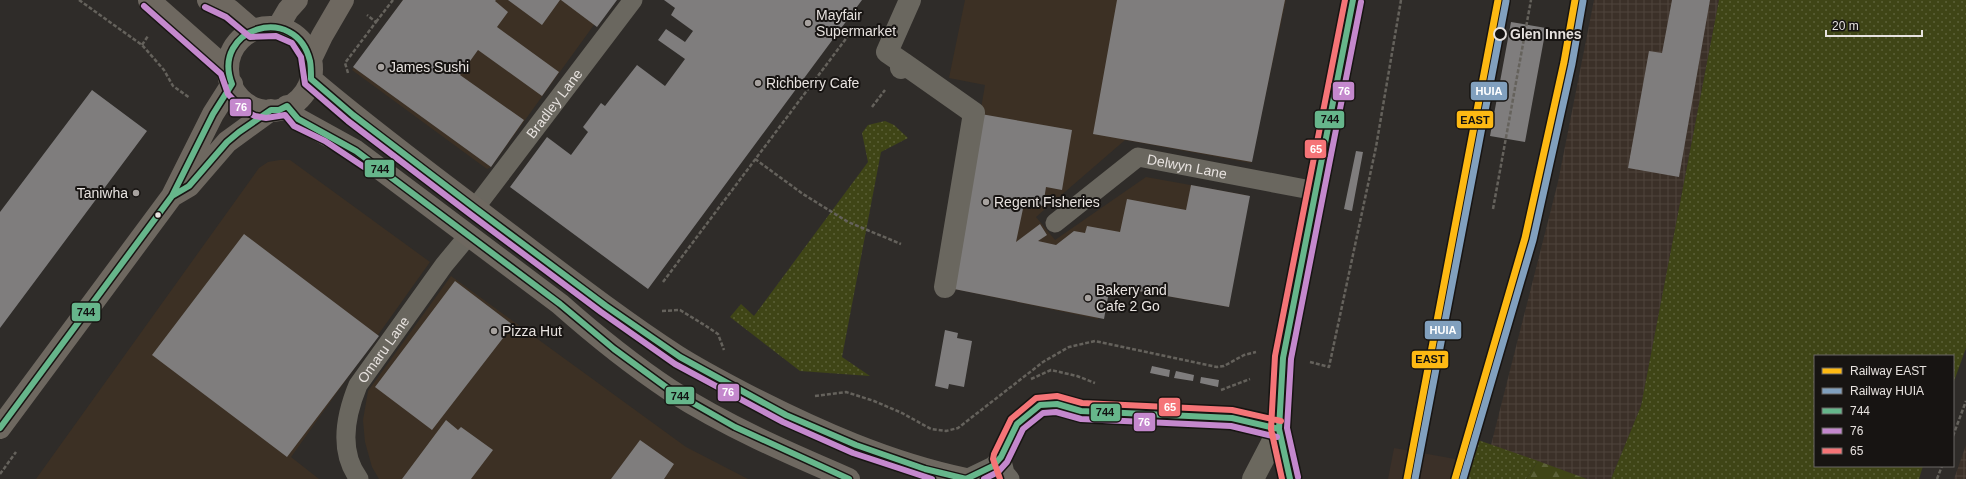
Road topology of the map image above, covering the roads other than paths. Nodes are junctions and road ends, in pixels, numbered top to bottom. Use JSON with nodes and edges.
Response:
{"nodes":[{"id":1,"x":149,"y":0,"type":"edge"},
{"id":2,"x":208,"y":0,"type":"edge"},
{"id":3,"x":297,"y":0,"type":"edge"},
{"id":4,"x":343,"y":0,"type":"edge"},
{"id":5,"x":633,"y":0,"type":"edge"},
{"id":6,"x":910,"y":0,"type":"edge"},
{"id":7,"x":1353,"y":0,"type":"edge"},
{"id":8,"x":278,"y":27,"type":"junction"},
{"id":9,"x":253,"y":30,"type":"junction"},
{"id":10,"x":311,"y":69,"type":"junction"},
{"id":11,"x":230,"y":77,"type":"junction"},
{"id":12,"x":279,"y":108,"type":"junction"},
{"id":13,"x":1316,"y":191,"type":"junction"},
{"id":14,"x":172,"y":196,"type":"junction"},
{"id":15,"x":475,"y":208,"type":"junction"},
{"id":16,"x":1055,"y":223,"type":"dead end"},
{"id":17,"x":468,"y":236,"type":"junction"},
{"id":18,"x":945,"y":287,"type":"dead end"},
{"id":19,"x":0,"y":428,"type":"edge"},
{"id":20,"x":1279,"y":429,"type":"junction"},
{"id":21,"x":1002,"y":457,"type":"junction"},
{"id":22,"x":359,"y":479,"type":"edge"},
{"id":23,"x":849,"y":479,"type":"edge"},
{"id":24,"x":966,"y":479,"type":"edge"},
{"id":25,"x":1010,"y":479,"type":"edge"},
{"id":26,"x":1253,"y":479,"type":"edge"},
{"id":27,"x":1290,"y":479,"type":"edge"}],
"edges":[{"from":1,"to":11,"type":"main road"},
{"from":2,"to":9,"type":"main road"},
{"from":3,"to":8,"type":"main road"},
{"from":4,"to":10,"type":"main road"},
{"from":5,"to":15,"type":"lane","name":"Bradley Lane"},
{"from":6,"to":18,"type":"street"},
{"from":7,"to":13,"type":"main road"},
{"from":8,"to":9,"type":"main road"},
{"from":8,"to":10,"type":"main road"},
{"from":9,"to":11,"type":"main road"},
{"from":10,"to":12,"type":"main road"},
{"from":10,"to":15,"type":"main road"},
{"from":11,"to":12,"type":"main road"},
{"from":11,"to":14,"type":"main road"},
{"from":12,"to":14,"type":"main road"},
{"from":12,"to":17,"type":"main road"},
{"from":13,"to":16,"type":"lane","name":"Delwyn Lane"},
{"from":13,"to":20,"type":"main road"},
{"from":14,"to":19,"type":"main road"},
{"from":15,"to":24,"type":"main road"},
{"from":17,"to":22,"type":"lane","name":"Omaru Lane"},
{"from":17,"to":23,"type":"main road"},
{"from":20,"to":21,"type":"lane"},
{"from":20,"to":26,"type":"main road"},
{"from":20,"to":27,"type":"main road"},
{"from":21,"to":24,"type":"lane"},
{"from":21,"to":25,"type":"lane"}]}
